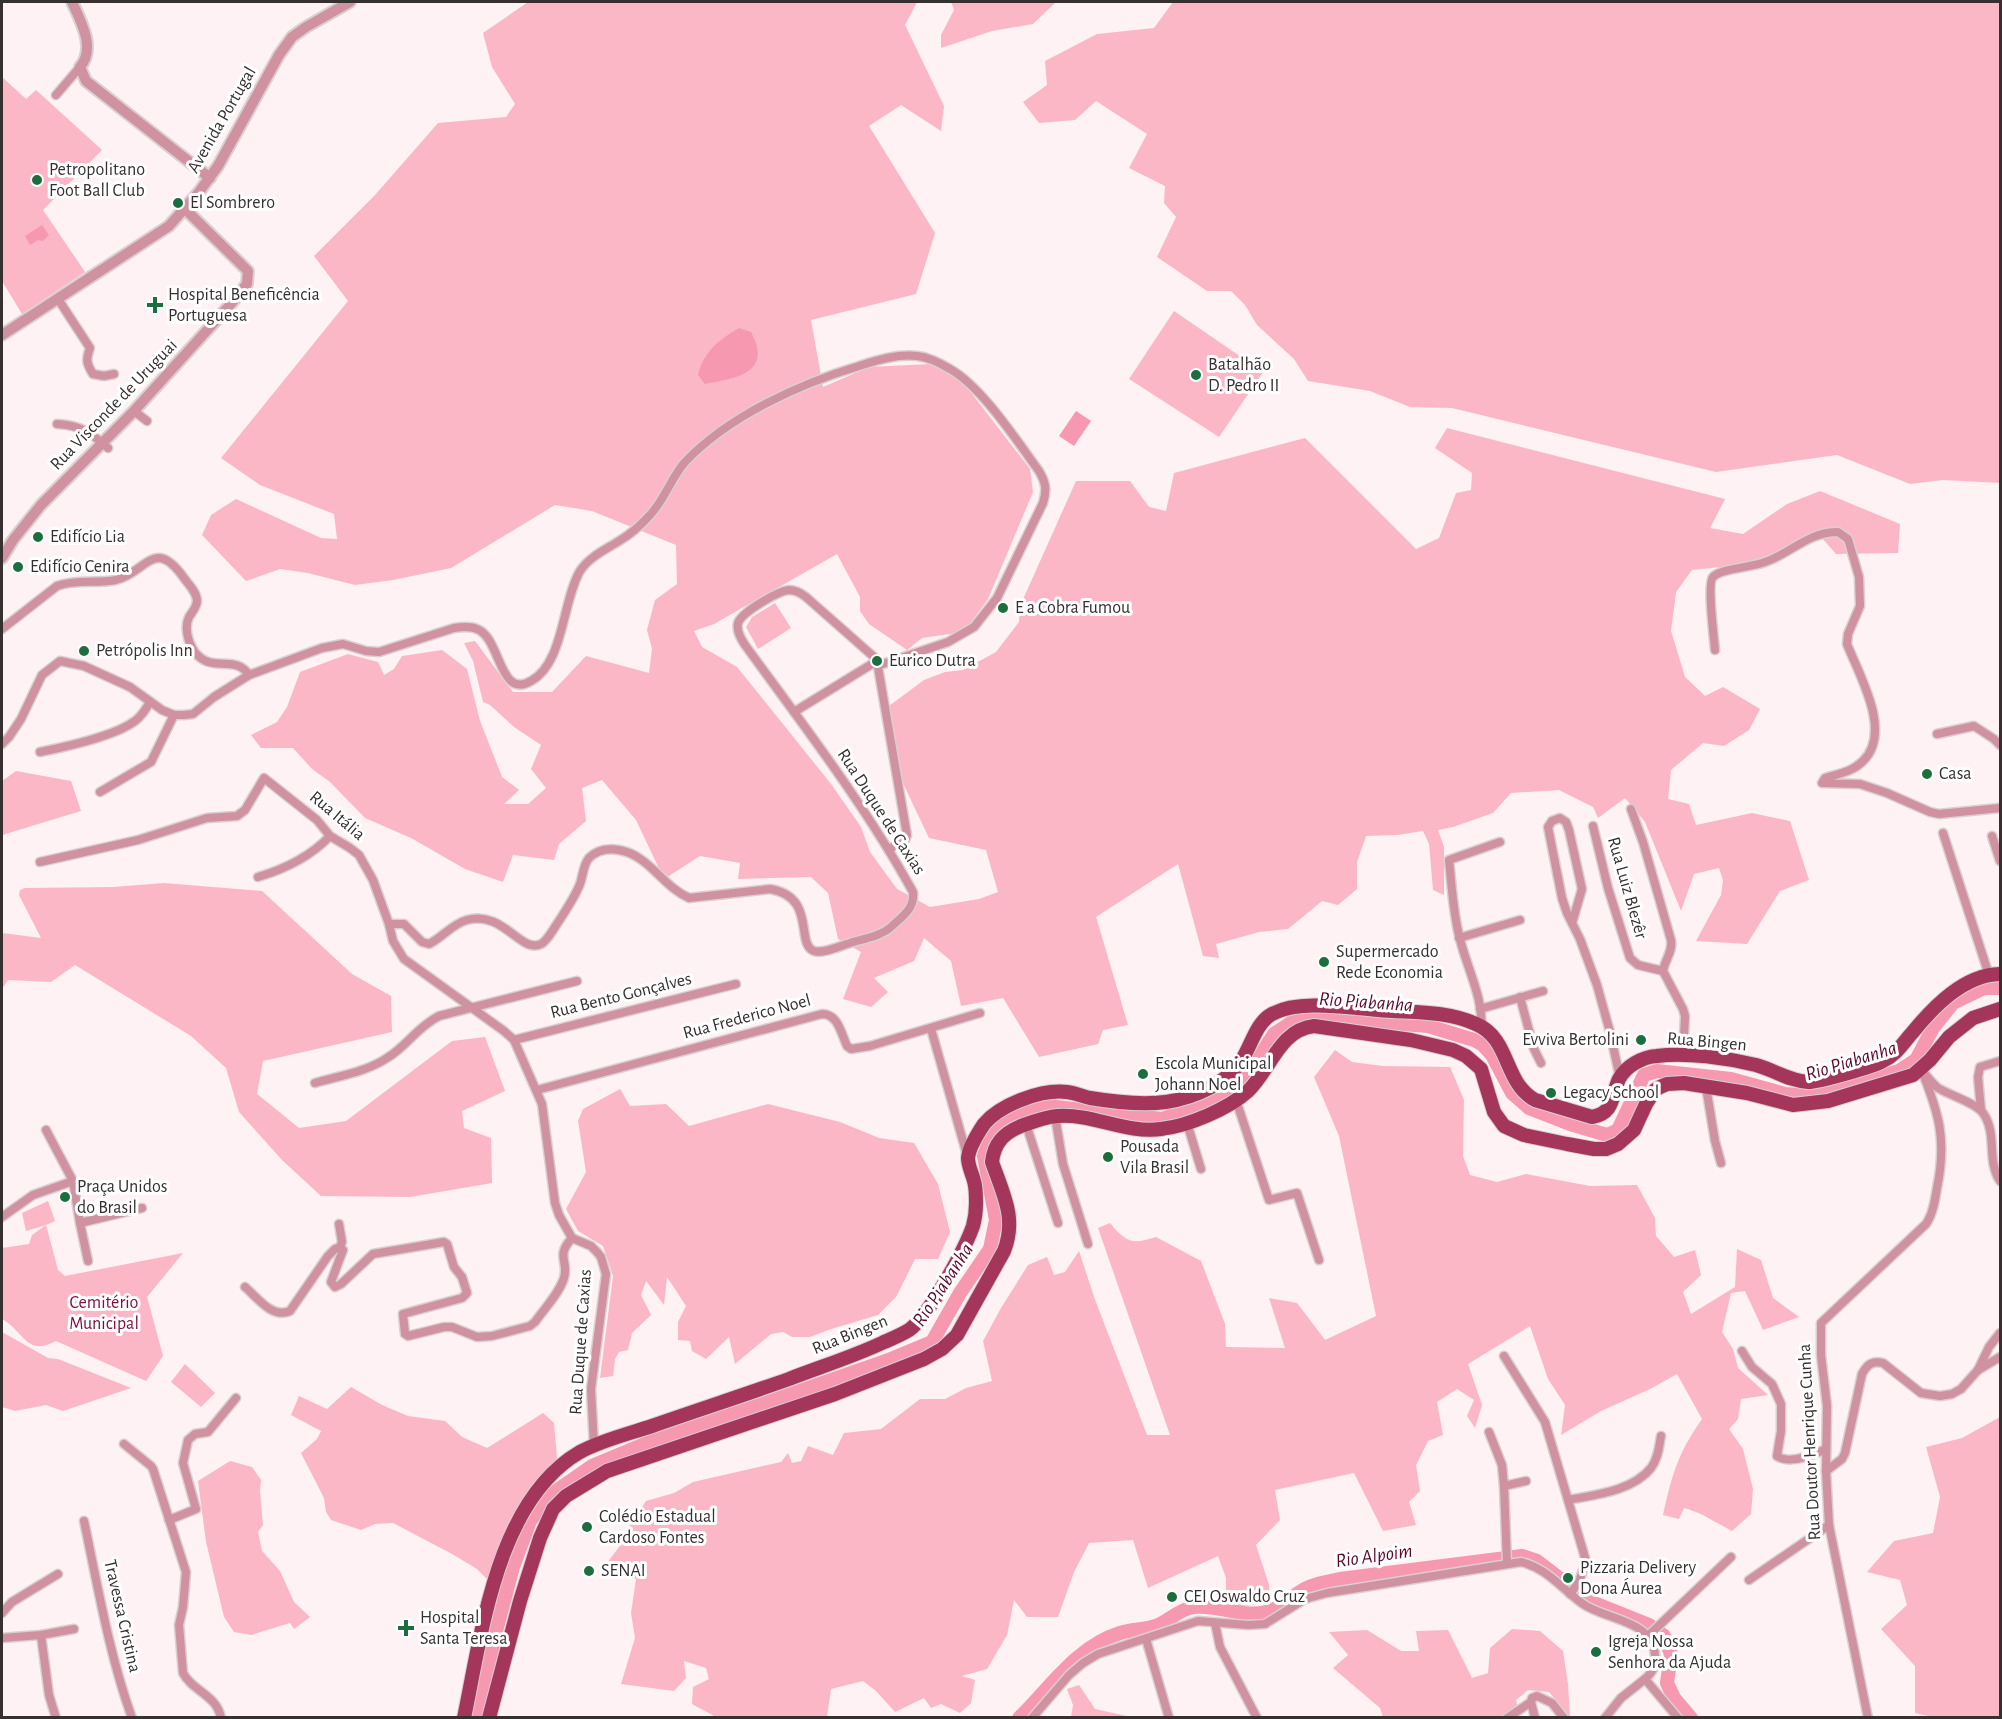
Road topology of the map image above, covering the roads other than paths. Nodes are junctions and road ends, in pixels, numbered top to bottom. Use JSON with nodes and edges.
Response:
{"nodes":[{"id":1,"x":72,"y":2,"type":"edge"},
{"id":2,"x":350,"y":2,"type":"edge"},
{"id":3,"x":80,"y":68,"type":"junction"},
{"id":4,"x":56,"y":94,"type":"dead end"},
{"id":5,"x":210,"y":178,"type":"junction"},
{"id":6,"x":185,"y":209,"type":"junction"},
{"id":7,"x":58,"y":299,"type":"junction"},
{"id":8,"x":2,"y":335,"type":"edge"},
{"id":9,"x":114,"y":374,"type":"dead end"},
{"id":10,"x":134,"y":411,"type":"junction"},
{"id":11,"x":147,"y":422,"type":"dead end"},
{"id":12,"x":57,"y":424,"type":"dead end"},
{"id":13,"x":105,"y":446,"type":"junction"},
{"id":14,"x":2,"y":558,"type":"edge"},
{"id":15,"x":2,"y":629,"type":"edge"},
{"id":16,"x":1715,"y":650,"type":"dead end"},
{"id":17,"x":878,"y":662,"type":"junction"},
{"id":18,"x":249,"y":675,"type":"junction"},
{"id":19,"x":150,"y":702,"type":"junction"},
{"id":20,"x":794,"y":712,"type":"junction"},
{"id":21,"x":174,"y":715,"type":"junction"},
{"id":22,"x":1937,"y":734,"type":"dead end"},
{"id":23,"x":2,"y":744,"type":"edge"},
{"id":24,"x":2001,"y":745,"type":"edge"},
{"id":25,"x":40,"y":752,"type":"dead end"},
{"id":26,"x":100,"y":792,"type":"dead end"},
{"id":27,"x":2001,"y":808,"type":"edge"},
{"id":28,"x":1631,"y":809,"type":"dead end"},
{"id":29,"x":1593,"y":826,"type":"dead end"},
{"id":30,"x":1943,"y":832,"type":"dead end"},
{"id":31,"x":330,"y":836,"type":"junction"},
{"id":32,"x":1992,"y":836,"type":"dead end"},
{"id":33,"x":1500,"y":842,"type":"dead end"},
{"id":34,"x":889,"y":849,"type":"junction"},
{"id":35,"x":2001,"y":861,"type":"edge"},
{"id":36,"x":40,"y":862,"type":"dead end"},
{"id":37,"x":258,"y":877,"type":"dead end"},
{"id":38,"x":1520,"y":920,"type":"dead end"},
{"id":39,"x":1572,"y":923,"type":"junction"},
{"id":40,"x":389,"y":924,"type":"junction"},
{"id":41,"x":1459,"y":938,"type":"junction"},
{"id":42,"x":1663,"y":971,"type":"junction"},
{"id":43,"x":1995,"y":974,"type":"edge"},
{"id":44,"x":578,"y":981,"type":"dead end"},
{"id":45,"x":736,"y":984,"type":"dead end"},
{"id":46,"x":1543,"y":991,"type":"dead end"},
{"id":47,"x":1520,"y":997,"type":"junction"},
{"id":48,"x":471,"y":1008,"type":"junction"},
{"id":49,"x":1480,"y":1008,"type":"junction"},
{"id":50,"x":2001,"y":1009,"type":"edge"},
{"id":51,"x":980,"y":1013,"type":"dead end"},
{"id":52,"x":1480,"y":1026,"type":"junction"},
{"id":53,"x":931,"y":1029,"type":"junction"},
{"id":54,"x":514,"y":1041,"type":"junction"},
{"id":55,"x":1683,"y":1056,"type":"junction"},
{"id":56,"x":1506,"y":1060,"type":"junction"},
{"id":57,"x":2001,"y":1061,"type":"edge"},
{"id":58,"x":1541,"y":1063,"type":"dead end"},
{"id":59,"x":1482,"y":1069,"type":"junction"},
{"id":60,"x":1921,"y":1069,"type":"junction"},
{"id":61,"x":1620,"y":1078,"type":"junction"},
{"id":62,"x":315,"y":1083,"type":"dead end"},
{"id":63,"x":1706,"y":1087,"type":"junction"},
{"id":64,"x":537,"y":1090,"type":"junction"},
{"id":65,"x":1236,"y":1100,"type":"junction"},
{"id":66,"x":1981,"y":1110,"type":"junction"},
{"id":67,"x":1055,"y":1116,"type":"junction"},
{"id":68,"x":1187,"y":1123,"type":"junction"},
{"id":69,"x":1026,"y":1124,"type":"junction"},
{"id":70,"x":46,"y":1130,"type":"dead end"},
{"id":71,"x":968,"y":1157,"type":"junction"},
{"id":72,"x":1721,"y":1163,"type":"dead end"},
{"id":73,"x":1202,"y":1169,"type":"dead end"},
{"id":74,"x":996,"y":1175,"type":"junction"},
{"id":75,"x":73,"y":1181,"type":"junction"},
{"id":76,"x":2001,"y":1181,"type":"edge"},
{"id":77,"x":975,"y":1184,"type":"junction"},
{"id":78,"x":142,"y":1208,"type":"dead end"},
{"id":79,"x":2,"y":1217,"type":"edge"},
{"id":80,"x":80,"y":1222,"type":"junction"},
{"id":81,"x":1058,"y":1223,"type":"dead end"},
{"id":82,"x":339,"y":1224,"type":"dead end"},
{"id":83,"x":572,"y":1238,"type":"junction"},
{"id":84,"x":1088,"y":1244,"type":"dead end"},
{"id":85,"x":340,"y":1247,"type":"junction"},
{"id":86,"x":1319,"y":1260,"type":"dead end"},
{"id":87,"x":88,"y":1261,"type":"dead end"},
{"id":88,"x":245,"y":1287,"type":"dead end"},
{"id":89,"x":2001,"y":1333,"type":"edge"},
{"id":90,"x":1742,"y":1351,"type":"dead end"},
{"id":91,"x":1504,"y":1356,"type":"dead end"},
{"id":92,"x":2001,"y":1358,"type":"edge"},
{"id":93,"x":1978,"y":1371,"type":"junction"},
{"id":94,"x":237,"y":1398,"type":"dead end"},
{"id":95,"x":1489,"y":1432,"type":"dead end"},
{"id":96,"x":1661,"y":1437,"type":"dead end"},
{"id":97,"x":124,"y":1444,"type":"dead end"},
{"id":98,"x":594,"y":1446,"type":"junction"},
{"id":99,"x":1826,"y":1449,"type":"junction"},
{"id":100,"x":1826,"y":1471,"type":"junction"},
{"id":101,"x":1526,"y":1481,"type":"dead end"},
{"id":102,"x":1504,"y":1486,"type":"junction"},
{"id":103,"x":1568,"y":1500,"type":"junction"},
{"id":104,"x":169,"y":1520,"type":"junction"},
{"id":105,"x":84,"y":1521,"type":"dead end"},
{"id":106,"x":1829,"y":1525,"type":"junction"},
{"id":107,"x":1731,"y":1557,"type":"dead end"},
{"id":108,"x":1507,"y":1563,"type":"junction"},
{"id":109,"x":58,"y":1574,"type":"dead end"},
{"id":110,"x":1749,"y":1580,"type":"dead end"},
{"id":111,"x":1570,"y":1593,"type":"junction"},
{"id":112,"x":2,"y":1613,"type":"edge"},
{"id":113,"x":1215,"y":1623,"type":"junction"},
{"id":114,"x":74,"y":1629,"type":"dead end"},
{"id":115,"x":41,"y":1635,"type":"junction"},
{"id":116,"x":1649,"y":1635,"type":"junction"},
{"id":117,"x":2,"y":1638,"type":"edge"},
{"id":118,"x":1146,"y":1639,"type":"junction"},
{"id":119,"x":1645,"y":1679,"type":"junction"},
{"id":120,"x":1531,"y":1702,"type":"junction"},
{"id":121,"x":56,"y":1718,"type":"edge"},
{"id":122,"x":132,"y":1718,"type":"edge"},
{"id":123,"x":221,"y":1718,"type":"edge"},
{"id":124,"x":464,"y":1718,"type":"edge"},
{"id":125,"x":489,"y":1718,"type":"edge"},
{"id":126,"x":1032,"y":1718,"type":"edge"},
{"id":127,"x":1169,"y":1718,"type":"edge"},
{"id":128,"x":1257,"y":1718,"type":"edge"},
{"id":129,"x":1507,"y":1718,"type":"edge"},
{"id":130,"x":1535,"y":1718,"type":"edge"},
{"id":131,"x":1564,"y":1718,"type":"edge"},
{"id":132,"x":1605,"y":1718,"type":"edge"},
{"id":133,"x":1678,"y":1718,"type":"edge"},
{"id":134,"x":1868,"y":1718,"type":"edge"}],
"edges":[{"from":1,"to":3,"type":"street"},
{"from":2,"to":5,"type":"street","name":"Avenida Portugal"},
{"from":3,"to":4,"type":"street"},
{"from":3,"to":5,"type":"street"},
{"from":5,"to":6,"type":"street","name":"Avenida Portugal"},
{"from":6,"to":7,"type":"street","name":"Avenida Portugal"},
{"from":6,"to":10,"type":"street","name":"Rua Visconde de Uruguai"},
{"from":7,"to":8,"type":"street","name":"Avenida Portugal"},
{"from":7,"to":9,"type":"street"},
{"from":10,"to":11,"type":"street"},
{"from":10,"to":13,"type":"street","name":"Rua Visconde de Uruguai"},
{"from":12,"to":13,"type":"street"},
{"from":13,"to":14,"type":"street","name":"Rua Visconde de Uruguai"},
{"from":15,"to":18,"type":"street"},
{"from":16,"to":27,"type":"street"},
{"from":17,"to":18,"type":"street"},
{"from":17,"to":20,"type":"street"},
{"from":17,"to":20,"type":"street","name":"Rua Duque de Caxias"},
{"from":17,"to":34,"type":"street"},
{"from":18,"to":21,"type":"street"},
{"from":19,"to":21,"type":"street"},
{"from":19,"to":23,"type":"street"},
{"from":19,"to":25,"type":"street"},
{"from":20,"to":34,"type":"street","name":"Rua Duque de Caxias"},
{"from":21,"to":26,"type":"street"},
{"from":22,"to":24,"type":"street"},
{"from":28,"to":42,"type":"street","name":"Rua Luiz Blezêr"},
{"from":29,"to":42,"type":"street","name":"Rua Luiz Blezêr"},
{"from":30,"to":43,"type":"street","name":"Rua Bingen"},
{"from":31,"to":36,"type":"street","name":"Rua Itália"},
{"from":31,"to":37,"type":"street"},
{"from":31,"to":40,"type":"street","name":"Rua Itália"},
{"from":32,"to":35,"type":"street"},
{"from":33,"to":41,"type":"street"},
{"from":34,"to":40,"type":"street","name":"Rua Duque de Caxias"},
{"from":38,"to":41,"type":"street"},
{"from":39,"to":39,"type":"street"},
{"from":39,"to":61,"type":"street"},
{"from":40,"to":48,"type":"street"},
{"from":41,"to":49,"type":"street"},
{"from":42,"to":55,"type":"street"},
{"from":43,"to":55,"type":"main road","name":"Rua Bingen"},
{"from":44,"to":48,"type":"street"},
{"from":45,"to":54,"type":"street","name":"Rua Bento Gonçalves"},
{"from":46,"to":47,"type":"street"},
{"from":47,"to":49,"type":"street"},
{"from":47,"to":58,"type":"street"},
{"from":48,"to":54,"type":"street"},
{"from":48,"to":62,"type":"street"},
{"from":49,"to":52,"type":"street"},
{"from":50,"to":60,"type":"main road"},
{"from":51,"to":53,"type":"street","name":"Rua Frederico Noel"},
{"from":52,"to":56,"type":"main road"},
{"from":52,"to":71,"type":"main road"},
{"from":53,"to":64,"type":"street","name":"Rua Frederico Noel"},
{"from":53,"to":71,"type":"street"},
{"from":54,"to":64,"type":"street"},
{"from":55,"to":61,"type":"main road","name":"Rua Bingen"},
{"from":56,"to":59,"type":"main road"},
{"from":56,"to":61,"type":"main road"},
{"from":57,"to":66,"type":"street"},
{"from":59,"to":63,"type":"main road"},
{"from":59,"to":65,"type":"main road"},
{"from":60,"to":63,"type":"main road"},
{"from":60,"to":66,"type":"street"},
{"from":60,"to":99,"type":"street","name":"Rua Doutor Henrique Cunha"},
{"from":63,"to":72,"type":"street"},
{"from":64,"to":83,"type":"street"},
{"from":65,"to":68,"type":"main road"},
{"from":65,"to":86,"type":"street"},
{"from":66,"to":76,"type":"street"},
{"from":67,"to":68,"type":"main road"},
{"from":67,"to":69,"type":"main road"},
{"from":67,"to":84,"type":"street"},
{"from":68,"to":73,"type":"street"},
{"from":69,"to":74,"type":"main road"},
{"from":69,"to":81,"type":"street"},
{"from":70,"to":75,"type":"street"},
{"from":71,"to":77,"type":"main road","name":"Rua Bingen"},
{"from":74,"to":77,"type":"main road"},
{"from":74,"to":125,"type":"main road"},
{"from":75,"to":79,"type":"street"},
{"from":75,"to":80,"type":"street"},
{"from":77,"to":98,"type":"main road","name":"Rua Bingen"},
{"from":78,"to":80,"type":"street"},
{"from":80,"to":87,"type":"street"},
{"from":82,"to":85,"type":"street"},
{"from":83,"to":85,"type":"street"},
{"from":83,"to":98,"type":"street","name":"Rua Duque de Caxias"},
{"from":85,"to":88,"type":"street"},
{"from":89,"to":93,"type":"street"},
{"from":90,"to":99,"type":"street"},
{"from":91,"to":103,"type":"street"},
{"from":92,"to":93,"type":"street"},
{"from":93,"to":100,"type":"street"},
{"from":94,"to":104,"type":"street"},
{"from":95,"to":102,"type":"street"},
{"from":96,"to":103,"type":"street"},
{"from":97,"to":104,"type":"street"},
{"from":98,"to":124,"type":"main road","name":"Rua Bingen"},
{"from":99,"to":100,"type":"street","name":"Rua Doutor Henrique Cunha"},
{"from":100,"to":106,"type":"street","name":"Rua Doutor Henrique Cunha"},
{"from":101,"to":102,"type":"street"},
{"from":102,"to":108,"type":"street"},
{"from":103,"to":111,"type":"street"},
{"from":104,"to":123,"type":"street"},
{"from":105,"to":122,"type":"street","name":"Travessa Cristina"},
{"from":106,"to":110,"type":"street"},
{"from":106,"to":134,"type":"street","name":"Rua Doutor Henrique Cunha"},
{"from":107,"to":116,"type":"street"},
{"from":108,"to":111,"type":"street"},
{"from":108,"to":113,"type":"street"},
{"from":109,"to":112,"type":"street"},
{"from":111,"to":116,"type":"street"},
{"from":113,"to":118,"type":"street"},
{"from":113,"to":128,"type":"street"},
{"from":114,"to":115,"type":"street"},
{"from":115,"to":117,"type":"street"},
{"from":115,"to":121,"type":"street"},
{"from":116,"to":119,"type":"street"},
{"from":118,"to":126,"type":"street"},
{"from":118,"to":127,"type":"street"},
{"from":119,"to":132,"type":"street"},
{"from":119,"to":133,"type":"street"},
{"from":120,"to":129,"type":"street"},
{"from":120,"to":130,"type":"street"},
{"from":120,"to":131,"type":"street"}]}
